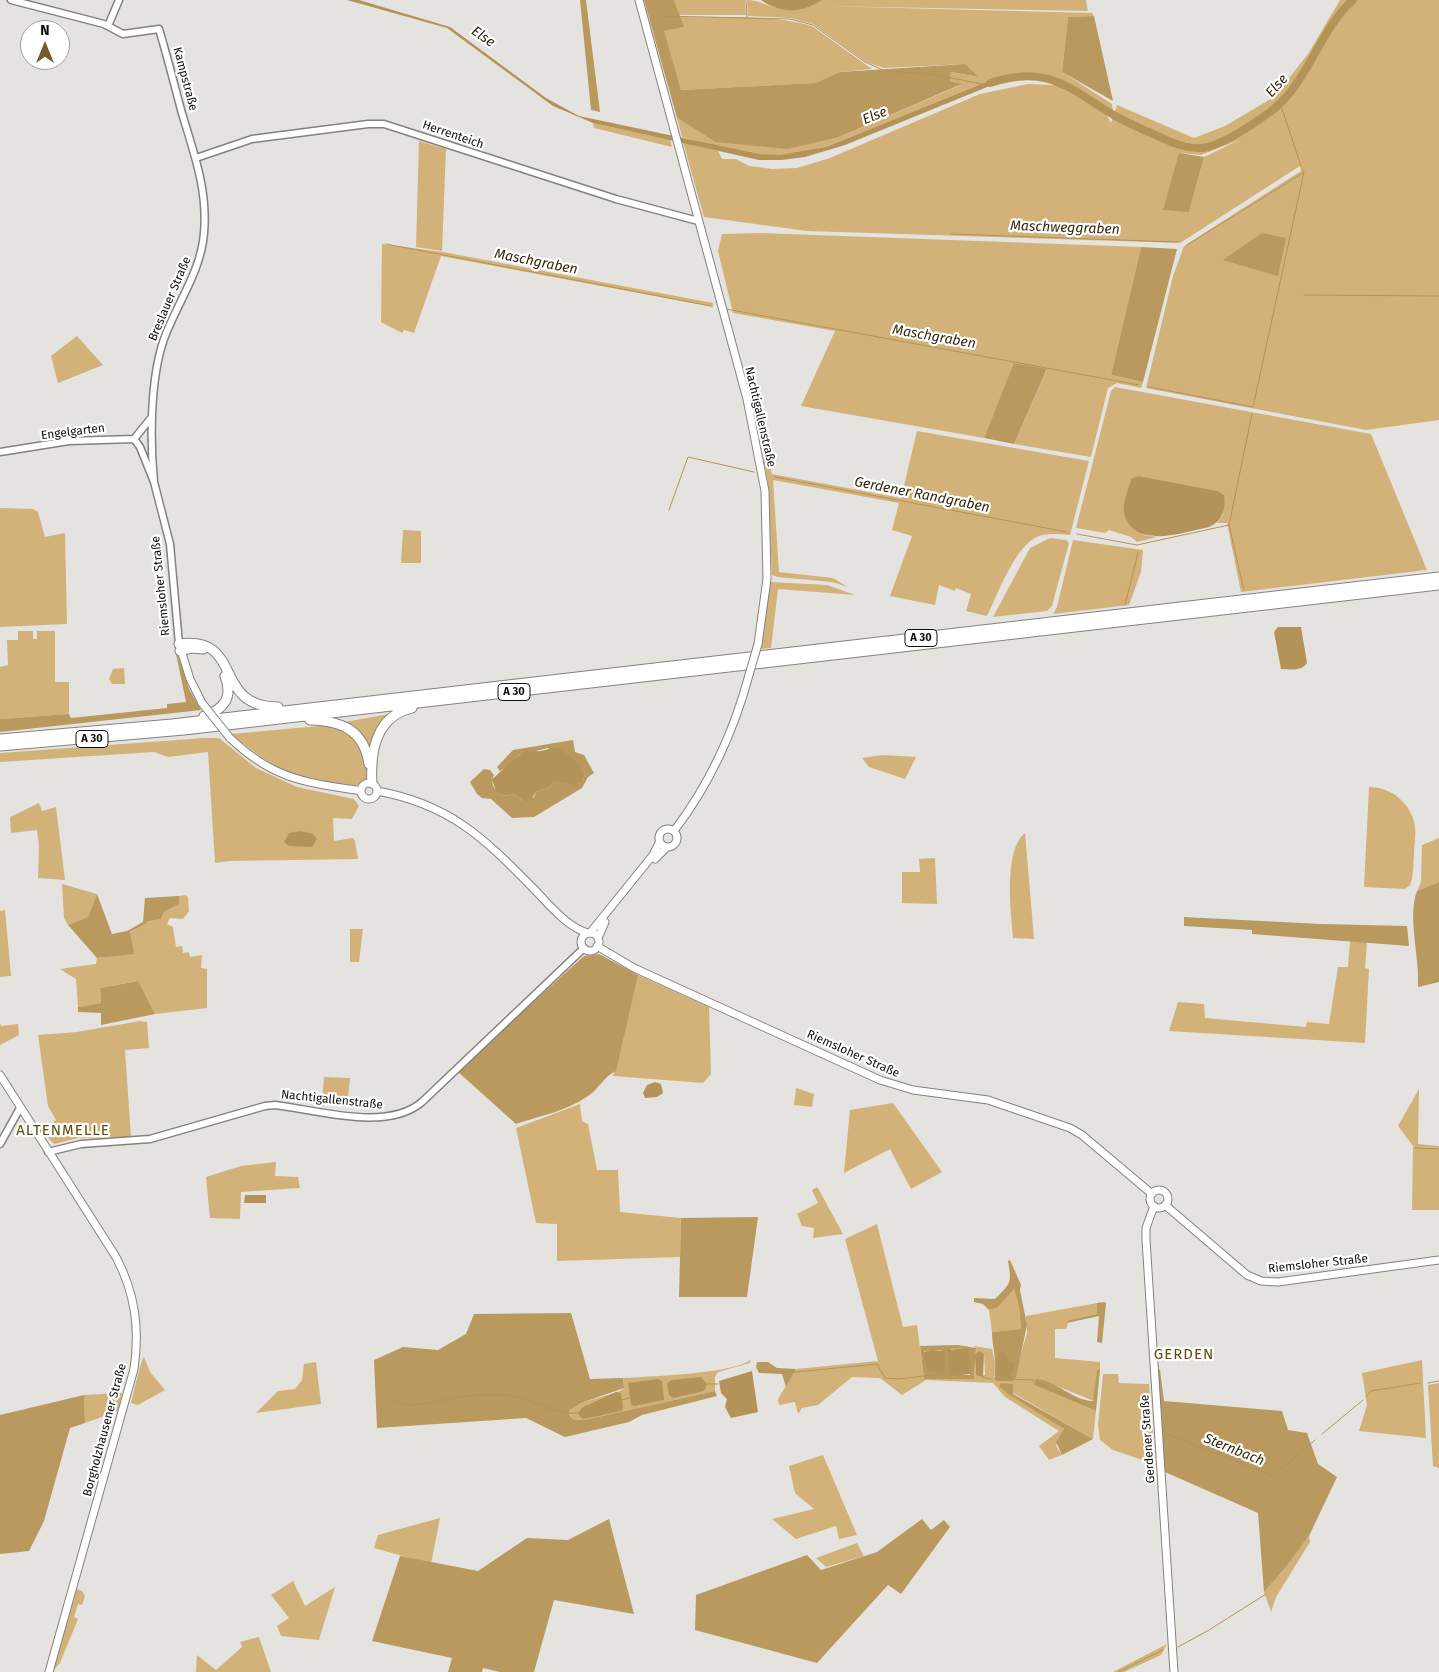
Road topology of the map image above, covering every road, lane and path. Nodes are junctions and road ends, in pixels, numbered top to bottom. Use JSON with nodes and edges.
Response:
{"nodes":[{"id":1,"x":11,"y":0,"type":"edge"},
{"id":2,"x":119,"y":0,"type":"edge"},
{"id":3,"x":639,"y":0,"type":"edge"},
{"id":4,"x":106,"y":25,"type":"junction"},
{"id":5,"x":188,"y":134,"type":"joint"},
{"id":6,"x":196,"y":158,"type":"junction"},
{"id":7,"x":698,"y":221,"type":"junction"},
{"id":8,"x":152,"y":414,"type":"junction"},
{"id":9,"x":134,"y":439,"type":"junction"},
{"id":10,"x":0,"y":452,"type":"edge"},
{"id":11,"x":154,"y":482,"type":"junction"},
{"id":12,"x":1439,"y":578,"type":"edge"},
{"id":13,"x":1439,"y":585,"type":"edge"},
{"id":14,"x":180,"y":647,"type":"junction"},
{"id":15,"x":457,"y":698,"type":"junction"},
{"id":16,"x":318,"y":707,"type":"junction"},
{"id":17,"x":288,"y":718,"type":"junction"},
{"id":18,"x":172,"y":724,"type":"junction"},
{"id":19,"x":0,"y":739,"type":"edge"},
{"id":20,"x":0,"y":746,"type":"edge"},
{"id":21,"x":371,"y":789,"type":"junction"},
{"id":22,"x":674,"y":831,"type":"junction"},
{"id":23,"x":663,"y":845,"type":"junction"},
{"id":24,"x":586,"y":935,"type":"junction"},
{"id":25,"x":598,"y":938,"type":"junction"},
{"id":26,"x":597,"y":946,"type":"junction"},
{"id":27,"x":584,"y":948,"type":"junction"},
{"id":28,"x":0,"y":1074,"type":"edge"},
{"id":29,"x":20,"y":1108,"type":"junction"},
{"id":30,"x":0,"y":1144,"type":"edge"},
{"id":31,"x":48,"y":1152,"type":"junction"},
{"id":32,"x":1152,"y":1194,"type":"junction"},
{"id":33,"x":1165,"y":1205,"type":"junction"},
{"id":34,"x":1154,"y":1206,"type":"junction"},
{"id":35,"x":1439,"y":1260,"type":"edge"},
{"id":36,"x":49,"y":1672,"type":"edge"},
{"id":37,"x":1174,"y":1672,"type":"edge"}],
"edges":[{"from":1,"to":4,"type":"street"},
{"from":2,"to":4,"type":"street"},
{"from":3,"to":7,"type":"main road","name":"Nachtigallenstraße"},
{"from":4,"to":5,"type":"street","name":"Kampstraße"},
{"from":5,"to":6,"type":"street","name":"Breslauer Straße"},
{"from":6,"to":7,"type":"street","name":"Herrenteich"},
{"from":6,"to":8,"type":"street","name":"Breslauer Straße"},
{"from":7,"to":22,"type":"main road","name":"Nachtigallenstraße","bridge":true},
{"from":8,"to":9,"type":"street","name":"Breslauer Straße"},
{"from":8,"to":11,"type":"street","name":"Breslauer Straße"},
{"from":9,"to":10,"type":"street","name":"Engelgarten"},
{"from":9,"to":11,"type":"street","name":"Riemsloher Straße"},
{"from":11,"to":14,"type":"street","name":"Riemsloher Straße"},
{"from":12,"to":16,"type":"highway","number":"A 30"},
{"from":13,"to":15,"type":"highway","number":"A 30"},
{"from":14,"to":16,"type":"highway"},
{"from":14,"to":18,"type":"highway"},
{"from":14,"to":21,"type":"main road","name":"Riemsloher Straße","bridge":true},
{"from":15,"to":17,"type":"highway","number":"A 30"},
{"from":15,"to":21,"type":"highway"},
{"from":16,"to":18,"type":"highway","number":"A 30"},
{"from":17,"to":20,"type":"highway","number":"A 30"},
{"from":17,"to":21,"type":"highway"},
{"from":18,"to":19,"type":"highway","number":"A 30"},
{"from":21,"to":24,"type":"main road"},
{"from":22,"to":23,"type":"main road"},
{"from":22,"to":23,"type":"main road"},
{"from":23,"to":24,"type":"main road"},
{"from":23,"to":25,"type":"main road"},
{"from":24,"to":25,"type":"main road"},
{"from":24,"to":27,"type":"main road"},
{"from":25,"to":26,"type":"main road"},
{"from":26,"to":27,"type":"main road"},
{"from":26,"to":32,"type":"main road","name":"Riemsloher Straße"},
{"from":27,"to":31,"type":"street","name":"Nachtigallenstraße"},
{"from":28,"to":29,"type":"main road","name":"Borgholzhausener Straße"},
{"from":29,"to":30,"type":"street"},
{"from":29,"to":31,"type":"main road","name":"Borgholzhausener Straße"},
{"from":31,"to":36,"type":"main road","name":"Borgholzhausener Straße"},
{"from":32,"to":33,"type":"main road"},
{"from":32,"to":34,"type":"main road"},
{"from":33,"to":34,"type":"main road"},
{"from":33,"to":35,"type":"main road","name":"Riemsloher Straße"},
{"from":34,"to":37,"type":"main road","name":"Gerdener Straße"}]}
